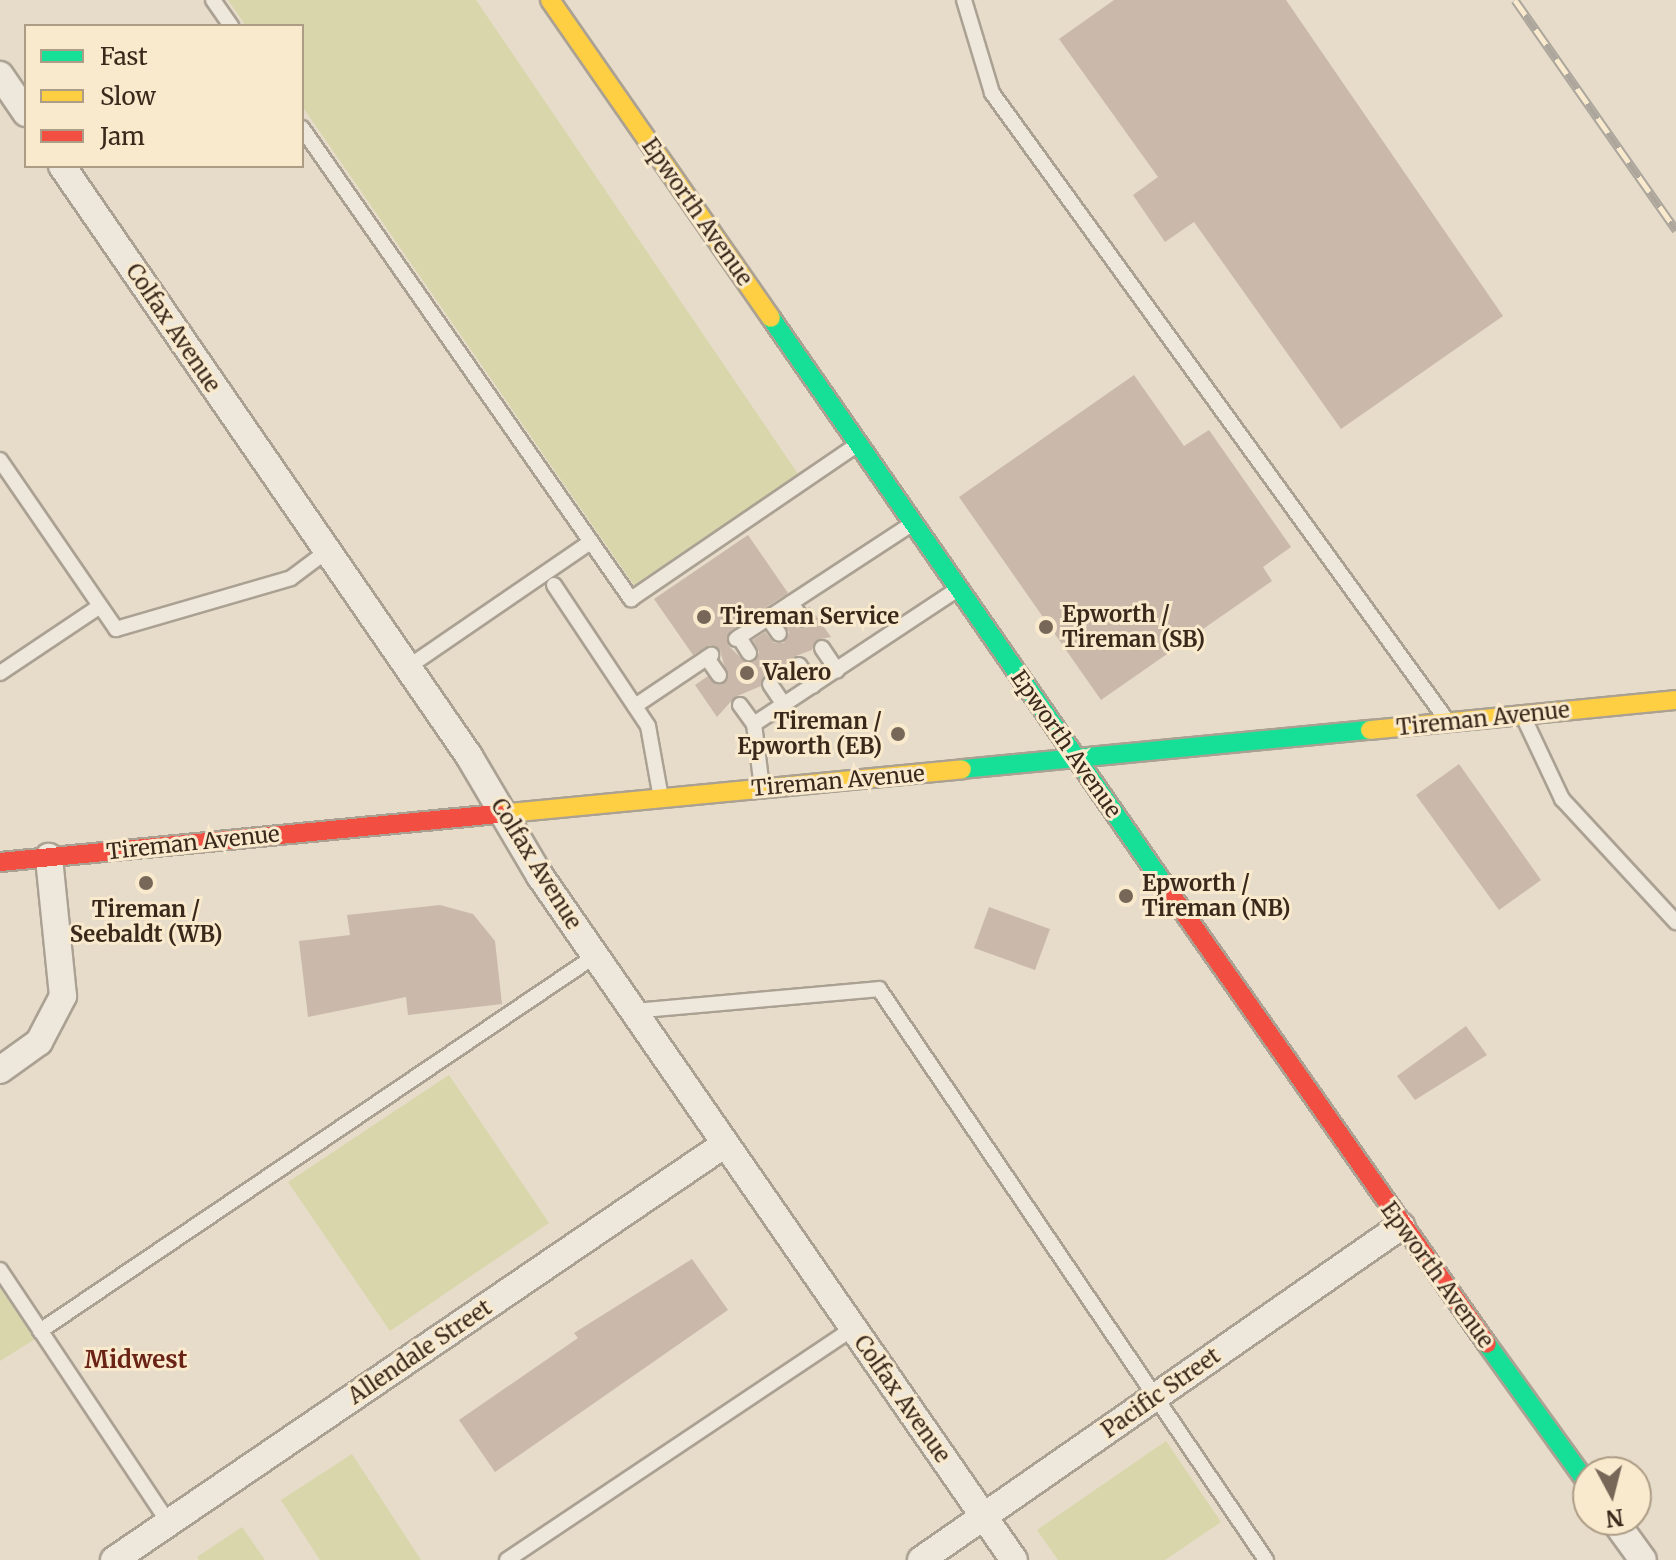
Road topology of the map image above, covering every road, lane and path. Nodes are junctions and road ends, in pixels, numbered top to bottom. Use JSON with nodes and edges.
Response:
{"nodes":[{"id":1,"x":213,"y":0,"type":"edge"},
{"id":2,"x":550,"y":0,"type":"edge"},
{"id":3,"x":964,"y":0,"type":"edge"},
{"id":4,"x":230,"y":24,"type":"edge"},
{"id":5,"x":0,"y":75,"type":"edge"},
{"id":6,"x":24,"y":110,"type":"edge"},
{"id":7,"x":304,"y":131,"type":"edge"},
{"id":8,"x":63,"y":168,"type":"edge"},
{"id":9,"x":858,"y":444,"type":"junction"},
{"id":10,"x":0,"y":460,"type":"edge"},
{"id":11,"x":913,"y":523,"type":"junction"},
{"id":12,"x":589,"y":543,"type":"junction"},
{"id":13,"x":327,"y":551,"type":"junction"},
{"id":14,"x":554,"y":585,"type":"dead end"},
{"id":15,"x":959,"y":589,"type":"junction"},
{"id":16,"x":791,"y":603,"type":"junction"},
{"id":17,"x":100,"y":606,"type":"junction"},
{"id":18,"x":768,"y":618,"type":"junction"},
{"id":19,"x":802,"y":619,"type":"dead end"},
{"id":20,"x":779,"y":634,"type":"dead end"},
{"id":21,"x":822,"y":648,"type":"dead end"},
{"id":22,"x":749,"y":653,"type":"dead end"},
{"id":23,"x":799,"y":665,"type":"dead end"},
{"id":24,"x":408,"y":667,"type":"junction"},
{"id":25,"x":837,"y":670,"type":"junction"},
{"id":26,"x":0,"y":673,"type":"edge"},
{"id":27,"x":719,"y":675,"type":"dead end"},
{"id":28,"x":770,"y":684,"type":"dead end"},
{"id":29,"x":813,"y":686,"type":"junction"},
{"id":30,"x":1676,"y":700,"type":"edge"},
{"id":31,"x":740,"y":705,"type":"dead end"},
{"id":32,"x":784,"y":705,"type":"junction"},
{"id":33,"x":635,"y":706,"type":"junction"},
{"id":34,"x":1523,"y":715,"type":"junction"},
{"id":35,"x":1449,"y":722,"type":"junction"},
{"id":36,"x":754,"y":724,"type":"junction"},
{"id":37,"x":1077,"y":759,"type":"junction"},
{"id":38,"x":762,"y":788,"type":"junction"},
{"id":39,"x":661,"y":798,"type":"junction"},
{"id":40,"x":502,"y":813,"type":"junction"},
{"id":41,"x":5,"y":853,"type":"edge"},
{"id":42,"x":49,"y":857,"type":"junction"},
{"id":43,"x":1676,"y":922,"type":"edge"},
{"id":44,"x":595,"y":956,"type":"junction"},
{"id":45,"x":633,"y":1011,"type":"junction"},
{"id":46,"x":0,"y":1070,"type":"edge"},
{"id":47,"x":725,"y":1144,"type":"junction"},
{"id":48,"x":1401,"y":1226,"type":"junction"},
{"id":49,"x":0,"y":1270,"type":"edge"},
{"id":50,"x":853,"y":1328,"type":"junction"},
{"id":51,"x":40,"y":1331,"type":"junction"},
{"id":52,"x":1153,"y":1398,"type":"junction"},
{"id":53,"x":1572,"y":1462,"type":"edge"},
{"id":54,"x":983,"y":1517,"type":"junction"},
{"id":55,"x":169,"y":1523,"type":"junction"},
{"id":56,"x":1626,"y":1536,"type":"edge"},
{"id":57,"x":114,"y":1560,"type":"edge"},
{"id":58,"x":507,"y":1560,"type":"edge"},
{"id":59,"x":921,"y":1560,"type":"edge"},
{"id":60,"x":1014,"y":1560,"type":"edge"},
{"id":61,"x":1266,"y":1560,"type":"edge"},
{"id":62,"x":1643,"y":1560,"type":"edge"}],
"edges":[{"from":1,"to":4,"type":"lane"},
{"from":2,"to":9,"type":"street","name":"Epworth Avenue"},
{"from":3,"to":35,"type":"lane"},
{"from":5,"to":6,"type":"street"},
{"from":7,"to":12,"type":"lane"},
{"from":8,"to":13,"type":"street","name":"Colfax Avenue"},
{"from":9,"to":11,"type":"street","name":"Epworth Avenue"},
{"from":9,"to":12,"type":"lane"},
{"from":10,"to":17,"type":"lane"},
{"from":11,"to":15,"type":"street","name":"Epworth Avenue"},
{"from":11,"to":16,"type":"lane"},
{"from":12,"to":24,"type":"lane"},
{"from":13,"to":17,"type":"lane"},
{"from":13,"to":24,"type":"street","name":"Colfax Avenue"},
{"from":14,"to":33,"type":"lane"},
{"from":15,"to":25,"type":"lane"},
{"from":15,"to":37,"type":"street","name":"Epworth Avenue"},
{"from":16,"to":18,"type":"lane"},
{"from":16,"to":19,"type":"lane"},
{"from":17,"to":26,"type":"lane"},
{"from":18,"to":20,"type":"lane"},
{"from":18,"to":22,"type":"lane"},
{"from":21,"to":25,"type":"lane"},
{"from":23,"to":29,"type":"lane"},
{"from":24,"to":40,"type":"street","name":"Colfax Avenue"},
{"from":25,"to":29,"type":"lane"},
{"from":27,"to":33,"type":"lane"},
{"from":28,"to":32,"type":"lane"},
{"from":29,"to":32,"type":"lane"},
{"from":30,"to":34,"type":"street","name":"Tireman Avenue"},
{"from":31,"to":36,"type":"lane"},
{"from":32,"to":36,"type":"lane"},
{"from":33,"to":39,"type":"lane"},
{"from":34,"to":35,"type":"street","name":"Tireman Avenue"},
{"from":34,"to":43,"type":"lane"},
{"from":35,"to":37,"type":"street","name":"Tireman Avenue"},
{"from":36,"to":38,"type":"lane"},
{"from":37,"to":38,"type":"street","name":"Tireman Avenue"},
{"from":37,"to":48,"type":"street","name":"Epworth Avenue"},
{"from":38,"to":39,"type":"street","name":"Tireman Avenue"},
{"from":39,"to":40,"type":"street","name":"Tireman Avenue"},
{"from":40,"to":42,"type":"street","name":"Tireman Avenue"},
{"from":40,"to":44,"type":"street","name":"Colfax Avenue"},
{"from":41,"to":42,"type":"street","name":"Tireman Avenue"},
{"from":42,"to":46,"type":"street"},
{"from":44,"to":45,"type":"street","name":"Colfax Avenue"},
{"from":44,"to":51,"type":"lane"},
{"from":45,"to":47,"type":"street","name":"Colfax Avenue"},
{"from":45,"to":52,"type":"lane"},
{"from":47,"to":50,"type":"street","name":"Colfax Avenue"},
{"from":47,"to":55,"type":"street","name":"Allendale Street"},
{"from":48,"to":52,"type":"street","name":"Pacific Street"},
{"from":48,"to":53,"type":"street","name":"Epworth Avenue"},
{"from":49,"to":51,"type":"lane"},
{"from":50,"to":54,"type":"street","name":"Colfax Avenue"},
{"from":50,"to":58,"type":"lane"},
{"from":51,"to":55,"type":"lane"},
{"from":52,"to":54,"type":"street","name":"Pacific Street"},
{"from":52,"to":61,"type":"lane"},
{"from":54,"to":59,"type":"street","name":"Pacific Street"},
{"from":54,"to":60,"type":"street","name":"Colfax Avenue"},
{"from":55,"to":57,"type":"street","name":"Allendale Street"},
{"from":56,"to":62,"type":"street"}]}
